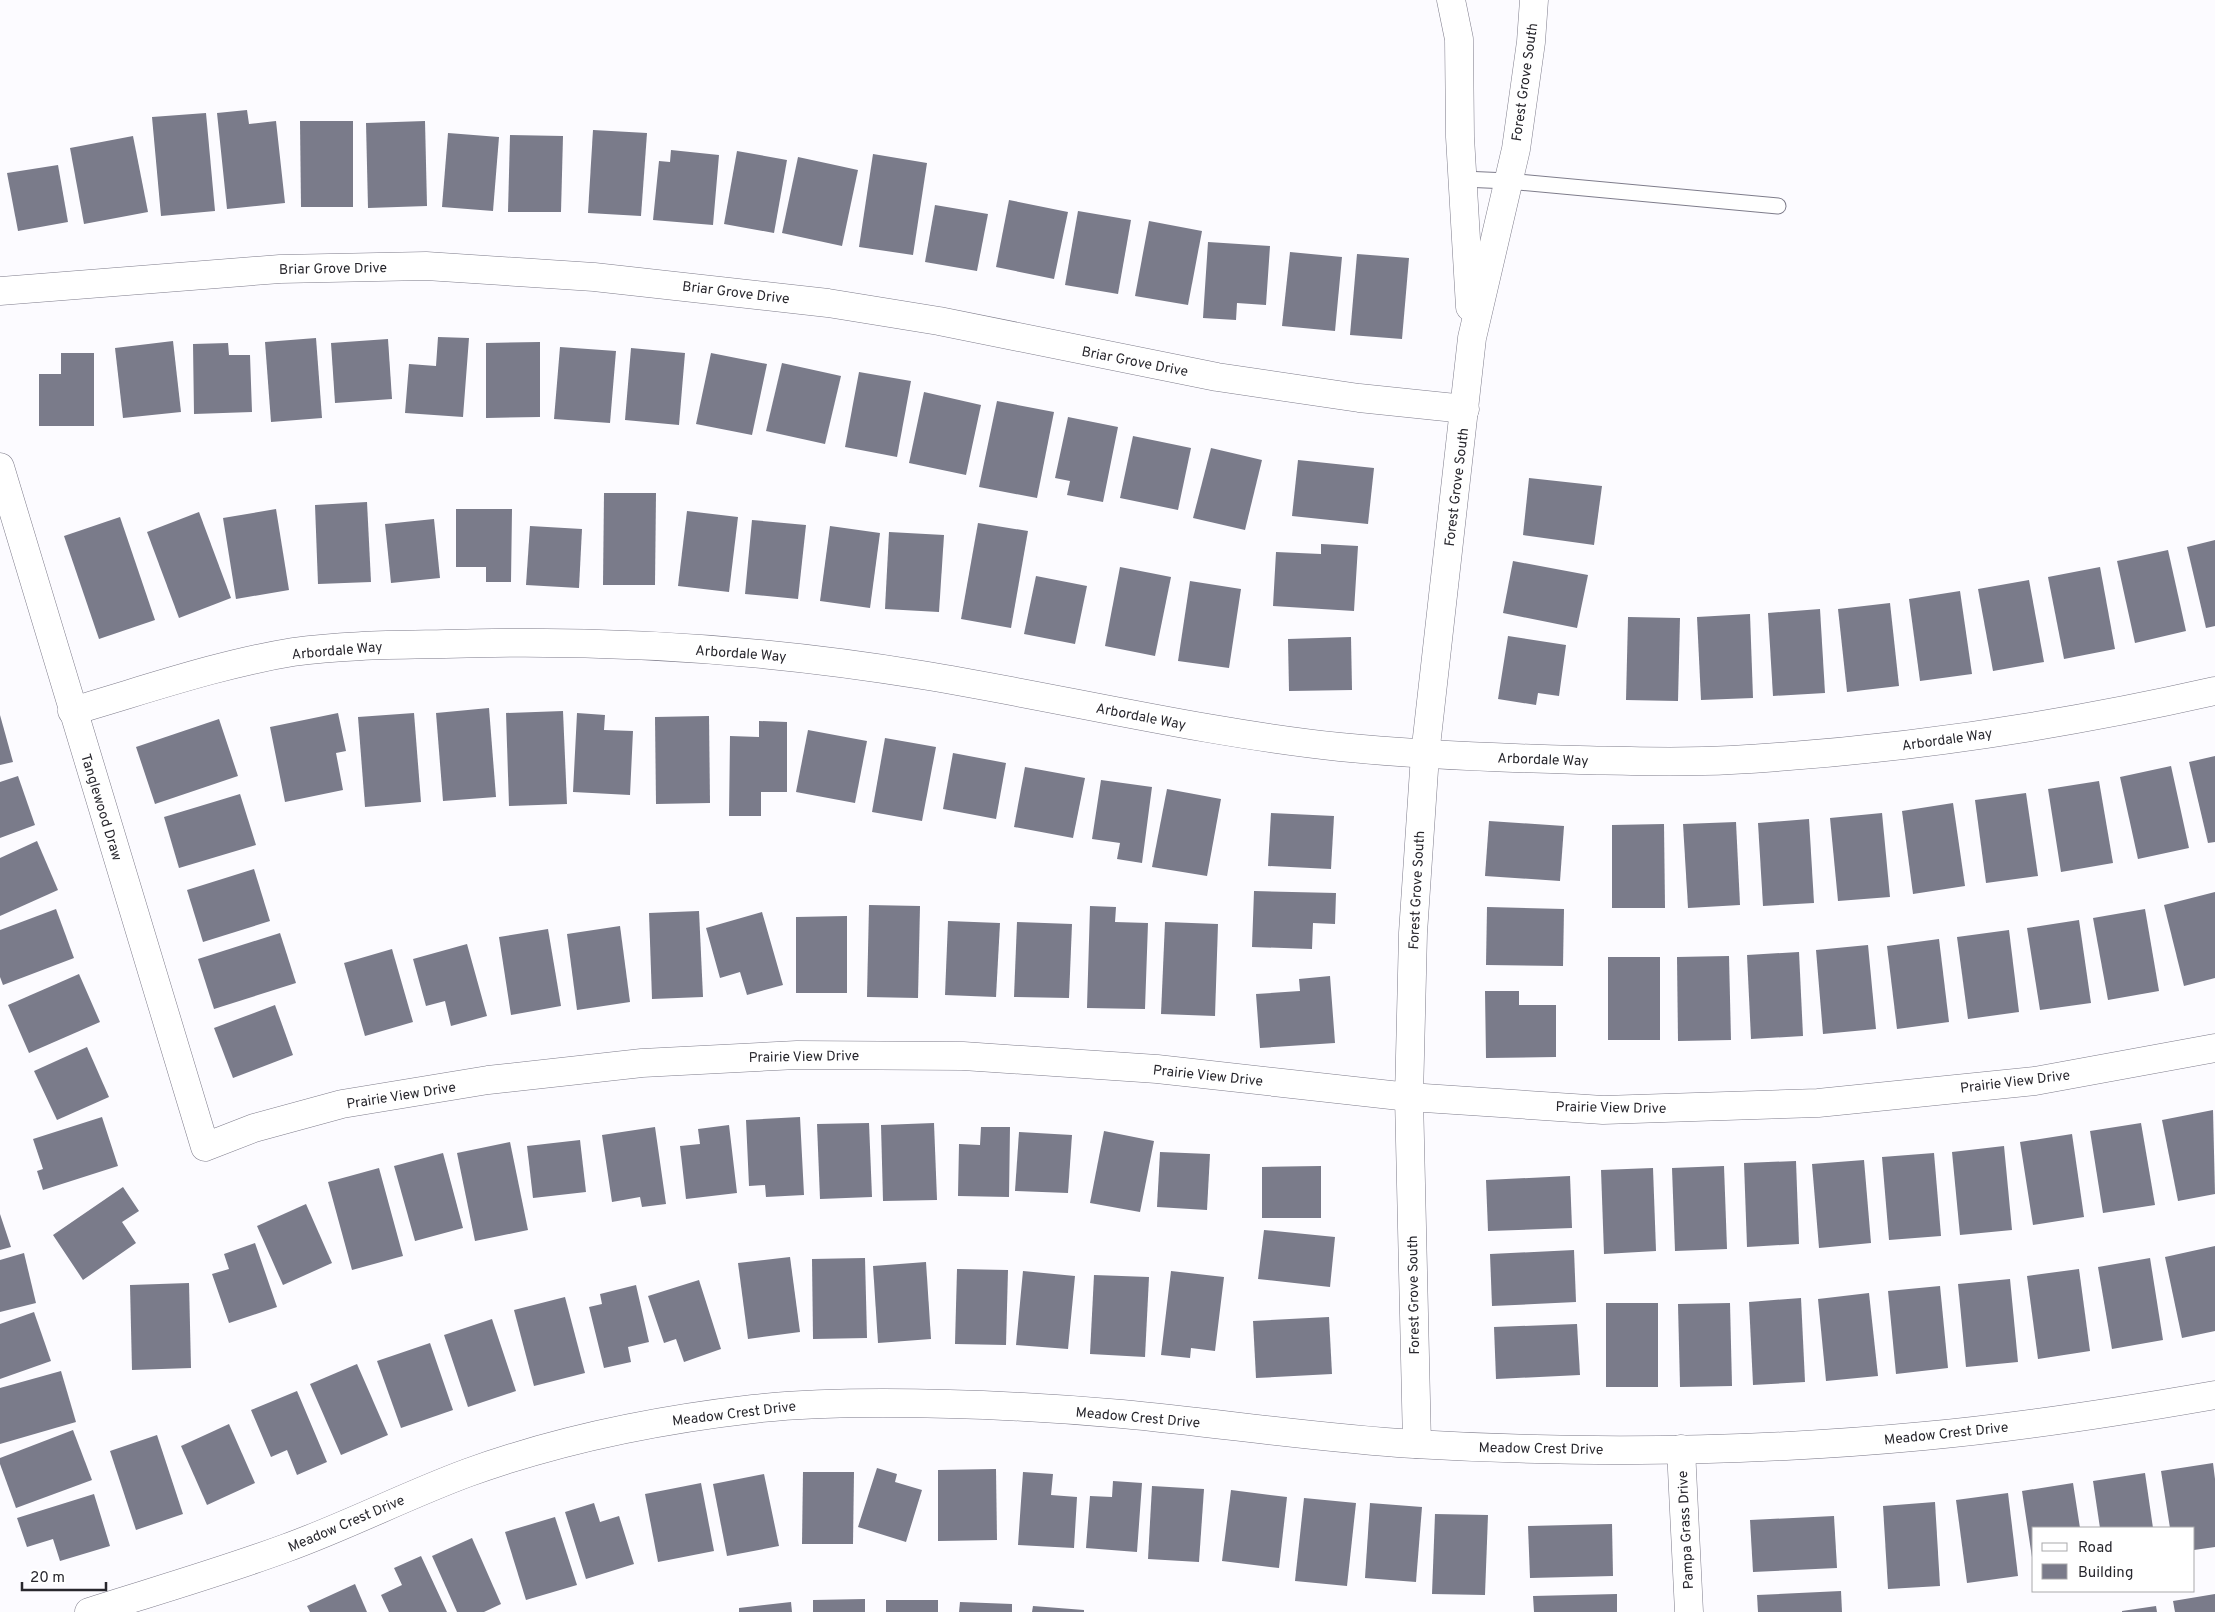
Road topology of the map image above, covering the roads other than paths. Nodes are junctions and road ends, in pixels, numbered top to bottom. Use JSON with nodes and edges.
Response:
{"nodes":[{"id":1,"x":1451,"y":0,"type":"edge"},
{"id":2,"x":1534,"y":0,"type":"edge"},
{"id":3,"x":1463,"y":179,"type":"junction"},
{"id":4,"x":1508,"y":180,"type":"junction"},
{"id":5,"x":1778,"y":206,"type":"dead end"},
{"id":6,"x":0,"y":291,"type":"edge"},
{"id":7,"x":1472,"y":338,"type":"junction"},
{"id":8,"x":1465,"y":409,"type":"junction"},
{"id":9,"x":0,"y":467,"type":"edge"},
{"id":10,"x":2215,"y":691,"type":"edge"},
{"id":11,"x":72,"y":710,"type":"junction"},
{"id":12,"x":1425,"y":755,"type":"junction"},
{"id":13,"x":2215,"y":1048,"type":"edge"},
{"id":14,"x":1409,"y":1097,"type":"junction"},
{"id":15,"x":205,"y":1147,"type":"joint"},
{"id":16,"x":2215,"y":1395,"type":"edge"},
{"id":17,"x":1417,"y":1444,"type":"junction"},
{"id":18,"x":1681,"y":1449,"type":"junction"},
{"id":19,"x":90,"y":1612,"type":"edge"},
{"id":20,"x":1689,"y":1612,"type":"edge"}],
"edges":[{"from":1,"to":3,"type":"street","name":"Forest Grove South"},
{"from":2,"to":4,"type":"street","name":"Forest Grove South"},
{"from":3,"to":4,"type":"lane"},
{"from":3,"to":7,"type":"street","name":"Forest Grove South"},
{"from":4,"to":5,"type":"lane"},
{"from":4,"to":7,"type":"street","name":"Forest Grove South"},
{"from":6,"to":8,"type":"street","name":"Briar Grove Drive"},
{"from":7,"to":8,"type":"street","name":"Forest Grove South"},
{"from":8,"to":12,"type":"street","name":"Forest Grove South"},
{"from":9,"to":11,"type":"street","name":"Tanglewood Draw"},
{"from":10,"to":12,"type":"street","name":"Arbordale Way"},
{"from":11,"to":12,"type":"street","name":"Arbordale Way"},
{"from":11,"to":15,"type":"street","name":"Tanglewood Draw"},
{"from":12,"to":14,"type":"street","name":"Forest Grove South"},
{"from":13,"to":14,"type":"street","name":"Prairie View Drive"},
{"from":14,"to":15,"type":"street","name":"Prairie View Drive"},
{"from":14,"to":17,"type":"street","name":"Forest Grove South"},
{"from":16,"to":18,"type":"street","name":"Meadow Crest Drive"},
{"from":17,"to":18,"type":"street","name":"Meadow Crest Drive"},
{"from":17,"to":19,"type":"street","name":"Meadow Crest Drive"},
{"from":18,"to":20,"type":"street","name":"Pampa Grass Drive"}]}
